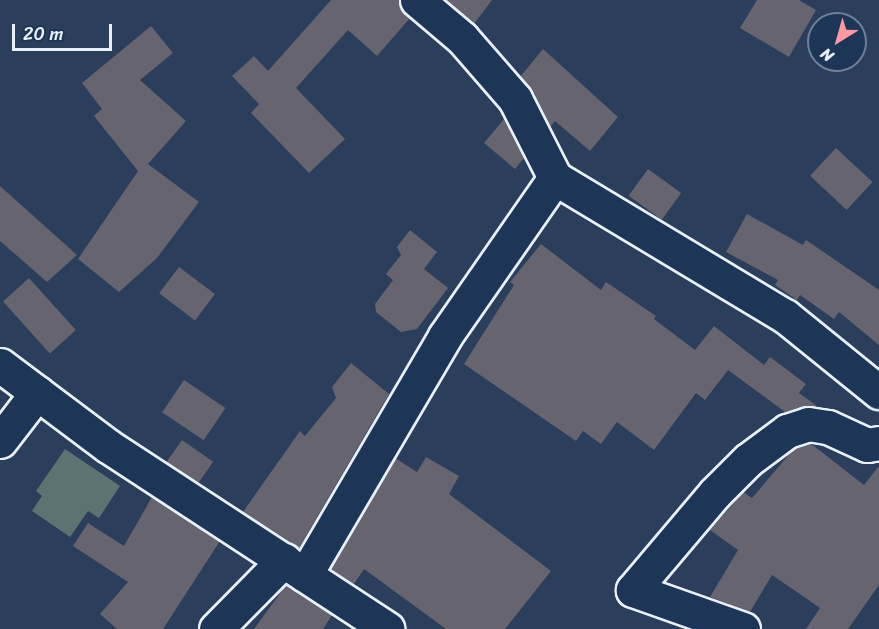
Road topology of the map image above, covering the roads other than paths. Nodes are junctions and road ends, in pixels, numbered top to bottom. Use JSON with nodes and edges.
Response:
{"nodes":[{"id":1,"x":417,"y":0,"type":"edge"},
{"id":2,"x":555,"y":178,"type":"junction"},
{"id":3,"x":0,"y":365,"type":"edge"},
{"id":4,"x":879,"y":392,"type":"edge"},
{"id":5,"x":37,"y":393,"type":"junction"},
{"id":6,"x":0,"y":441,"type":"edge"},
{"id":7,"x":879,"y":443,"type":"edge"},
{"id":8,"x":294,"y":568,"type":"junction"},
{"id":9,"x":216,"y":629,"type":"edge"},
{"id":10,"x":388,"y":629,"type":"edge"},
{"id":11,"x":743,"y":629,"type":"edge"}],
"edges":[{"from":1,"to":2,"type":"street"},
{"from":2,"to":4,"type":"street"},
{"from":2,"to":8,"type":"street"},
{"from":3,"to":5,"type":"street"},
{"from":5,"to":6,"type":"street"},
{"from":5,"to":8,"type":"street"},
{"from":7,"to":11,"type":"street"},
{"from":8,"to":9,"type":"street"},
{"from":8,"to":10,"type":"street"}]}
